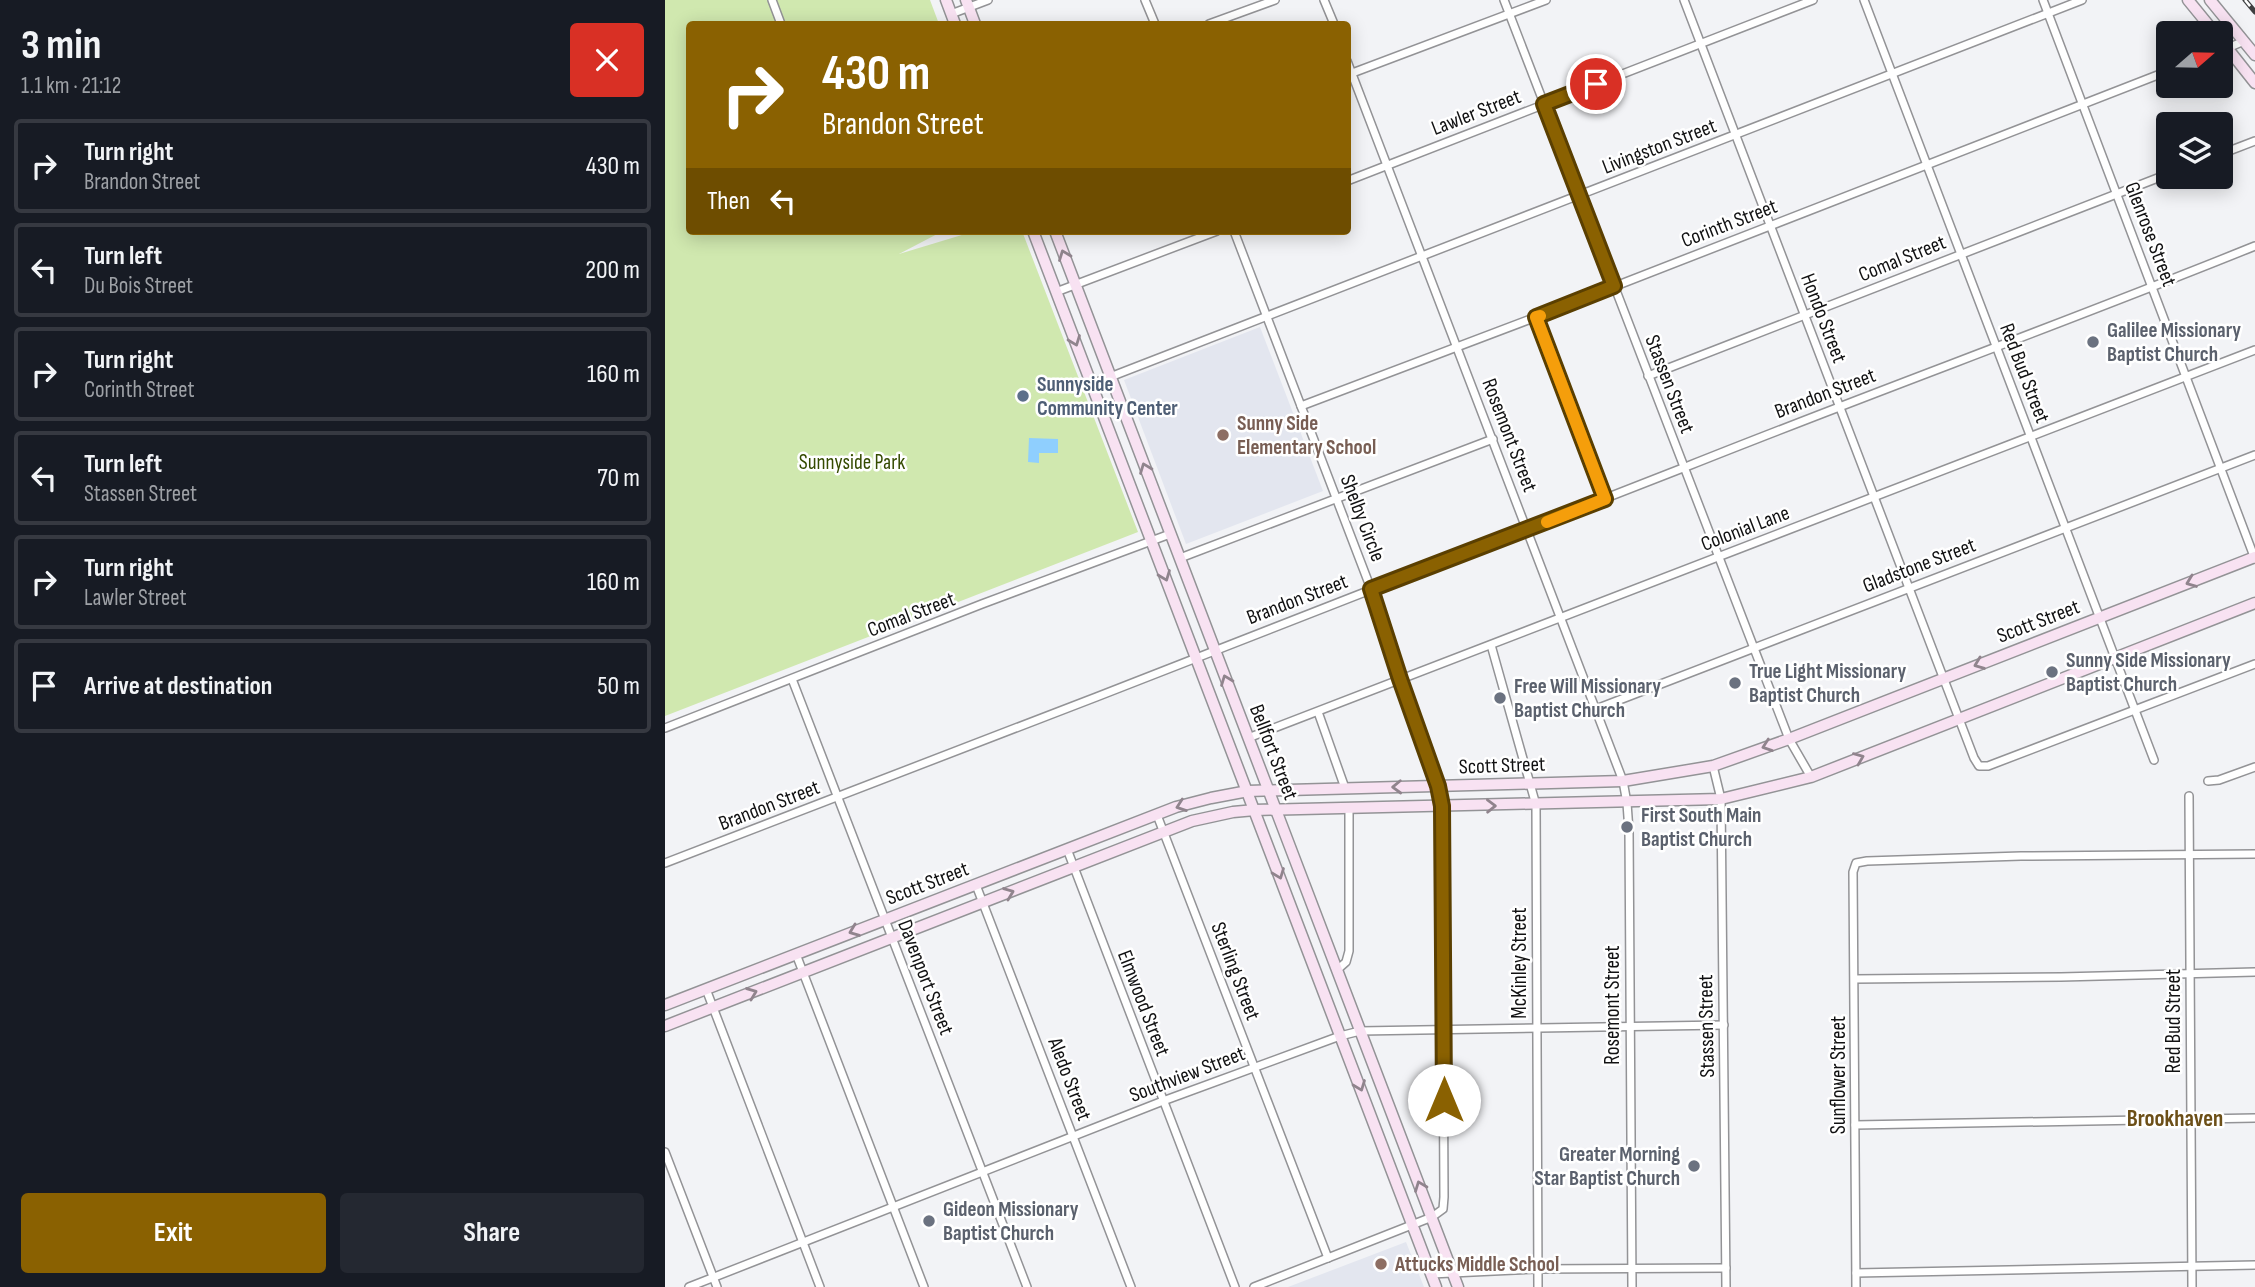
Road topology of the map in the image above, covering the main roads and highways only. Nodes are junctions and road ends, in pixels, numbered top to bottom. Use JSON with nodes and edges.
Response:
{"nodes":[{"id":1,"x":946,"y":0,"type":"edge"},
{"id":2,"x":2187,"y":0,"type":"edge"},
{"id":3,"x":2210,"y":0,"type":"edge"},
{"id":4,"x":967,"y":4,"type":"edge"},
{"id":5,"x":954,"y":21,"type":"edge"},
{"id":6,"x":974,"y":21,"type":"edge"},
{"id":7,"x":2205,"y":21,"type":"edge"},
{"id":8,"x":2255,"y":54,"type":"edge"},
{"id":9,"x":2233,"y":58,"type":"edge"},
{"id":10,"x":2255,"y":83,"type":"edge"},
{"id":11,"x":1035,"y":235,"type":"edge"},
{"id":12,"x":1056,"y":235,"type":"edge"},
{"id":13,"x":2255,"y":558,"type":"edge"},
{"id":14,"x":2255,"y":603,"type":"edge"},
{"id":15,"x":1248,"y":790,"type":"junction"},
{"id":16,"x":1268,"y":790,"type":"junction"},
{"id":17,"x":1255,"y":810,"type":"junction"},
{"id":18,"x":1275,"y":810,"type":"junction"},
{"id":19,"x":1325,"y":938,"type":"junction"},
{"id":20,"x":1306,"y":945,"type":"junction"},
{"id":21,"x":665,"y":1005,"type":"edge"},
{"id":22,"x":665,"y":1026,"type":"edge"},
{"id":23,"x":1396,"y":1124,"type":"junction"},
{"id":24,"x":1377,"y":1131,"type":"junction"},
{"id":25,"x":1436,"y":1287,"type":"edge"},
{"id":26,"x":1458,"y":1287,"type":"edge"}],
"edges":[{"from":1,"to":5,"type":"main road"},
{"from":2,"to":7,"type":"main road"},
{"from":3,"to":8,"type":"main road"},
{"from":4,"to":6,"type":"main road"},
{"from":9,"to":10,"type":"main road"},
{"from":11,"to":15,"type":"main road","name":"Bellfort Street","one_way":true},
{"from":16,"to":12,"type":"main road","name":"Bellfort Street","one_way":true},
{"from":13,"to":16,"type":"main road","name":"Scott Street","one_way":true},
{"from":18,"to":14,"type":"main road","name":"Scott Street","one_way":true},
{"from":15,"to":16,"type":"main road","name":"Scott Street"},
{"from":15,"to":17,"type":"main road","name":"Bellfort Street"},
{"from":15,"to":21,"type":"main road","name":"Scott Street","one_way":true},
{"from":16,"to":18,"type":"main road","name":"Bellfort Street"},
{"from":17,"to":18,"type":"main road","name":"Scott Street"},
{"from":17,"to":20,"type":"main road","name":"Bellfort Street","one_way":true},
{"from":22,"to":17,"type":"main road","name":"Scott Street","one_way":true},
{"from":18,"to":19,"type":"main road","name":"Bellfort Street"},
{"from":19,"to":20,"type":"main road"},
{"from":19,"to":23,"type":"main road","name":"Bellfort Street"},
{"from":20,"to":24,"type":"main road","name":"Bellfort Street","one_way":true},
{"from":23,"to":24,"type":"main road"},
{"from":26,"to":23,"type":"main road","name":"Bellfort Street","one_way":true},
{"from":24,"to":25,"type":"main road","name":"Bellfort Street"}]}
